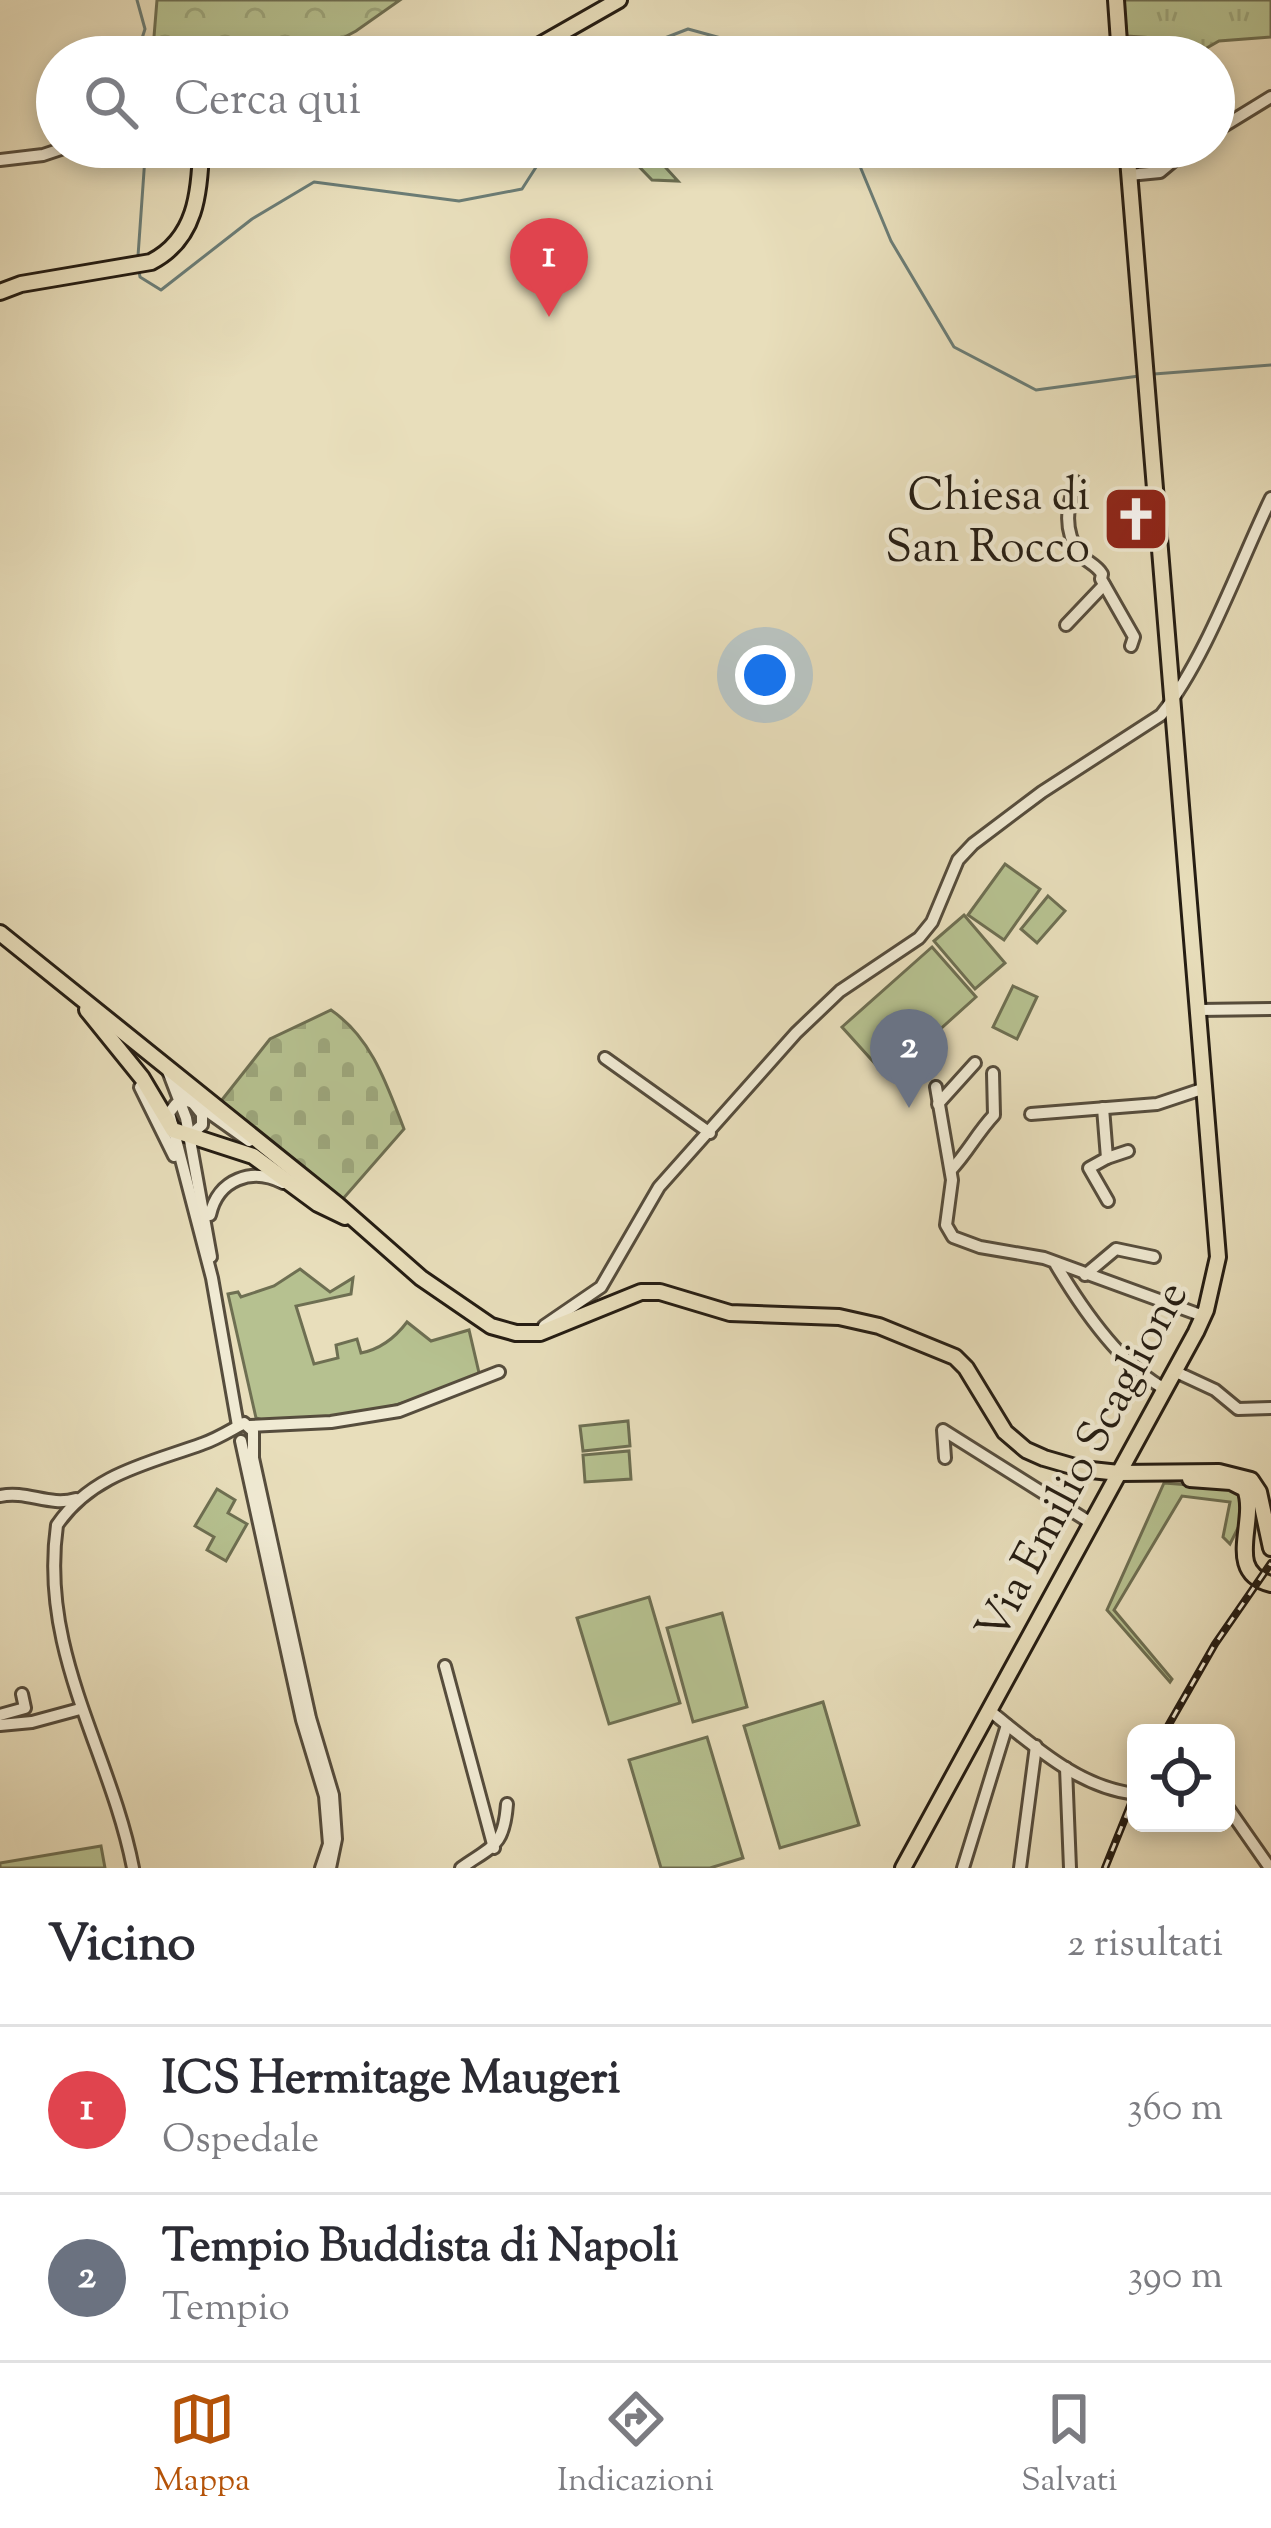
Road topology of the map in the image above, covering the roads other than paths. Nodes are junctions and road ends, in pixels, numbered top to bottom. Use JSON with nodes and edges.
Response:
{"nodes":[{"id":1,"x":619,"y":0,"type":"edge"},
{"id":2,"x":1116,"y":0,"type":"edge"},
{"id":3,"x":556,"y":36,"type":"edge"},
{"id":4,"x":1119,"y":36,"type":"edge"},
{"id":5,"x":1271,"y":98,"type":"edge"},
{"id":6,"x":1235,"y":120,"type":"edge"},
{"id":7,"x":36,"y":156,"type":"edge"},
{"id":8,"x":0,"y":160,"type":"edge"},
{"id":9,"x":200,"y":168,"type":"edge"},
{"id":10,"x":1128,"y":168,"type":"edge"},
{"id":11,"x":1165,"y":168,"type":"edge"},
{"id":12,"x":1129,"y":175,"type":"junction"},
{"id":13,"x":0,"y":292,"type":"edge"},
{"id":14,"x":1076,"y":482,"type":"dead end"},
{"id":15,"x":1271,"y":498,"type":"edge"},
{"id":16,"x":1104,"y":585,"type":"junction"},
{"id":17,"x":1066,"y":625,"type":"dead end"},
{"id":18,"x":1131,"y":646,"type":"dead end"},
{"id":19,"x":1172,"y":700,"type":"junction"},
{"id":20,"x":0,"y":933,"type":"edge"},
{"id":21,"x":74,"y":993,"type":"junction"},
{"id":22,"x":1271,"y":1009,"type":"edge"},
{"id":23,"x":1198,"y":1010,"type":"junction"},
{"id":24,"x":112,"y":1040,"type":"junction"},
{"id":25,"x":605,"y":1058,"type":"dead end"},
{"id":26,"x":162,"y":1063,"type":"junction"},
{"id":27,"x":974,"y":1063,"type":"dead end"},
{"id":28,"x":993,"y":1073,"type":"dead end"},
{"id":29,"x":174,"y":1079,"type":"junction"},
{"id":30,"x":936,"y":1087,"type":"dead end"},
{"id":31,"x":1205,"y":1088,"type":"junction"},
{"id":32,"x":182,"y":1101,"type":"junction"},
{"id":33,"x":197,"y":1104,"type":"junction"},
{"id":34,"x":938,"y":1104,"type":"junction"},
{"id":35,"x":1103,"y":1108,"type":"junction"},
{"id":36,"x":1031,"y":1114,"type":"dead end"},
{"id":37,"x":169,"y":1125,"type":"junction"},
{"id":38,"x":710,"y":1133,"type":"junction"},
{"id":39,"x":189,"y":1136,"type":"junction"},
{"id":40,"x":1128,"y":1151,"type":"dead end"},
{"id":41,"x":1106,"y":1158,"type":"junction"},
{"id":42,"x":288,"y":1164,"type":"junction"},
{"id":43,"x":951,"y":1170,"type":"junction"},
{"id":44,"x":187,"y":1187,"type":"junction"},
{"id":45,"x":308,"y":1196,"type":"junction"},
{"id":46,"x":1108,"y":1201,"type":"dead end"},
{"id":47,"x":355,"y":1221,"type":"junction"},
{"id":48,"x":208,"y":1224,"type":"junction"},
{"id":49,"x":1154,"y":1257,"type":"dead end"},
{"id":50,"x":1056,"y":1265,"type":"junction"},
{"id":51,"x":1084,"y":1275,"type":"junction"},
{"id":52,"x":212,"y":1278,"type":"junction"},
{"id":53,"x":1203,"y":1316,"type":"junction"},
{"id":54,"x":525,"y":1334,"type":"junction"},
{"id":55,"x":1174,"y":1371,"type":"junction"},
{"id":56,"x":499,"y":1372,"type":"dead end"},
{"id":57,"x":1165,"y":1389,"type":"junction"},
{"id":58,"x":1271,"y":1408,"type":"edge"},
{"id":59,"x":246,"y":1431,"type":"junction"},
{"id":60,"x":212,"y":1442,"type":"junction"},
{"id":61,"x":245,"y":1455,"type":"junction"},
{"id":62,"x":945,"y":1458,"type":"dead end"},
{"id":63,"x":1119,"y":1473,"type":"junction"},
{"id":64,"x":1174,"y":1473,"type":"junction"},
{"id":65,"x":0,"y":1496,"type":"edge"},
{"id":66,"x":79,"y":1498,"type":"junction"},
{"id":67,"x":52,"y":1503,"type":"junction"},
{"id":68,"x":1091,"y":1522,"type":"junction"},
{"id":69,"x":57,"y":1525,"type":"junction"},
{"id":70,"x":1243,"y":1545,"type":"junction"},
{"id":71,"x":1271,"y":1548,"type":"edge"},
{"id":72,"x":1271,"y":1584,"type":"edge"},
{"id":73,"x":445,"y":1666,"type":"dead end"},
{"id":74,"x":22,"y":1694,"type":"dead end"},
{"id":75,"x":80,"y":1709,"type":"junction"},
{"id":76,"x":990,"y":1711,"type":"junction"},
{"id":77,"x":0,"y":1715,"type":"edge"},
{"id":78,"x":0,"y":1725,"type":"edge"},
{"id":79,"x":1007,"y":1725,"type":"junction"},
{"id":80,"x":1036,"y":1746,"type":"junction"},
{"id":81,"x":1066,"y":1768,"type":"junction"},
{"id":82,"x":1127,"y":1792,"type":"edge"},
{"id":83,"x":507,"y":1804,"type":"dead end"},
{"id":84,"x":1235,"y":1817,"type":"edge"},
{"id":85,"x":494,"y":1848,"type":"junction"},
{"id":86,"x":133,"y":1868,"type":"edge"},
{"id":87,"x":326,"y":1868,"type":"edge"},
{"id":88,"x":461,"y":1868,"type":"edge"},
{"id":89,"x":902,"y":1868,"type":"edge"},
{"id":90,"x":963,"y":1868,"type":"edge"},
{"id":91,"x":1020,"y":1868,"type":"edge"},
{"id":92,"x":1070,"y":1868,"type":"edge"},
{"id":93,"x":1270,"y":1868,"type":"edge"}],
"edges":[{"from":1,"to":3,"type":"main road"},
{"from":2,"to":4,"type":"main road"},
{"from":5,"to":6,"type":"street"},
{"from":7,"to":8,"type":"street"},
{"from":9,"to":13,"type":"main road"},
{"from":10,"to":12,"type":"main road","name":"Via Emilio Scaglione"},
{"from":11,"to":12,"type":"street"},
{"from":12,"to":19,"type":"main road","name":"Via Emilio Scaglione"},
{"from":14,"to":16,"type":"street"},
{"from":15,"to":19,"type":"street"},
{"from":16,"to":17,"type":"street"},
{"from":16,"to":18,"type":"street"},
{"from":19,"to":23,"type":"main road","name":"Via Emilio Scaglione"},
{"from":19,"to":38,"type":"street"},
{"from":20,"to":21,"type":"main road"},
{"from":21,"to":24,"type":"main road"},
{"from":21,"to":26,"type":"main road"},
{"from":22,"to":23,"type":"street"},
{"from":23,"to":31,"type":"main road","name":"Via Emilio Scaglione"},
{"from":24,"to":37,"type":"main road"},
{"from":24,"to":44,"type":"street"},
{"from":25,"to":38,"type":"street"},
{"from":26,"to":29,"type":"street"},
{"from":26,"to":42,"type":"main road"},
{"from":27,"to":34,"type":"street"},
{"from":28,"to":43,"type":"street"},
{"from":29,"to":32,"type":"street"},
{"from":29,"to":33,"type":"street"},
{"from":30,"to":34,"type":"street"},
{"from":31,"to":35,"type":"street"},
{"from":31,"to":53,"type":"main road","name":"Via Emilio Scaglione"},
{"from":32,"to":33,"type":"street"},
{"from":32,"to":37,"type":"street"},
{"from":32,"to":39,"type":"street"},
{"from":33,"to":39,"type":"street"},
{"from":33,"to":42,"type":"street"},
{"from":34,"to":43,"type":"street"},
{"from":35,"to":36,"type":"street"},
{"from":35,"to":41,"type":"street"},
{"from":37,"to":39,"type":"main road"},
{"from":37,"to":44,"type":"street"},
{"from":38,"to":54,"type":"street"},
{"from":39,"to":45,"type":"main road"},
{"from":39,"to":48,"type":"street"},
{"from":40,"to":41,"type":"street"},
{"from":41,"to":46,"type":"street"},
{"from":42,"to":47,"type":"main road"},
{"from":43,"to":50,"type":"street"},
{"from":44,"to":52,"type":"street"},
{"from":45,"to":47,"type":"main road"},
{"from":45,"to":48,"type":"street"},
{"from":47,"to":54,"type":"main road"},
{"from":48,"to":52,"type":"street"},
{"from":49,"to":51,"type":"street"},
{"from":50,"to":51,"type":"street"},
{"from":50,"to":57,"type":"street"},
{"from":51,"to":53,"type":"street"},
{"from":52,"to":59,"type":"street"},
{"from":53,"to":55,"type":"main road","name":"Via Emilio Scaglione"},
{"from":54,"to":63,"type":"main road"},
{"from":55,"to":57,"type":"main road","name":"Via Emilio Scaglione"},
{"from":55,"to":58,"type":"street"},
{"from":56,"to":59,"type":"street"},
{"from":57,"to":63,"type":"main road","name":"Via Emilio Scaglione"},
{"from":59,"to":60,"type":"street"},
{"from":59,"to":61,"type":"street"},
{"from":59,"to":87,"type":"street"},
{"from":60,"to":61,"type":"street"},
{"from":60,"to":66,"type":"street"},
{"from":61,"to":87,"type":"street"},
{"from":62,"to":68,"type":"street"},
{"from":63,"to":64,"type":"main road"},
{"from":63,"to":68,"type":"main road","name":"Via Emilio Scaglione"},
{"from":64,"to":70,"type":"main road"},
{"from":64,"to":71,"type":"main road"},
{"from":65,"to":67,"type":"street"},
{"from":66,"to":67,"type":"street"},
{"from":66,"to":69,"type":"street"},
{"from":67,"to":69,"type":"street"},
{"from":68,"to":76,"type":"main road","name":"Via Emilio Scaglione"},
{"from":69,"to":75,"type":"street"},
{"from":70,"to":71,"type":"main road"},
{"from":70,"to":72,"type":"main road"},
{"from":73,"to":85,"type":"street"},
{"from":74,"to":77,"type":"street"},
{"from":75,"to":78,"type":"street"},
{"from":75,"to":86,"type":"street"},
{"from":76,"to":79,"type":"street"},
{"from":76,"to":89,"type":"main road","name":"Via Emilio Scaglione"},
{"from":79,"to":80,"type":"street"},
{"from":79,"to":90,"type":"street"},
{"from":80,"to":81,"type":"street"},
{"from":80,"to":91,"type":"street"},
{"from":81,"to":82,"type":"street"},
{"from":81,"to":92,"type":"street"},
{"from":83,"to":85,"type":"street"},
{"from":84,"to":93,"type":"street"},
{"from":85,"to":88,"type":"street"}]}
